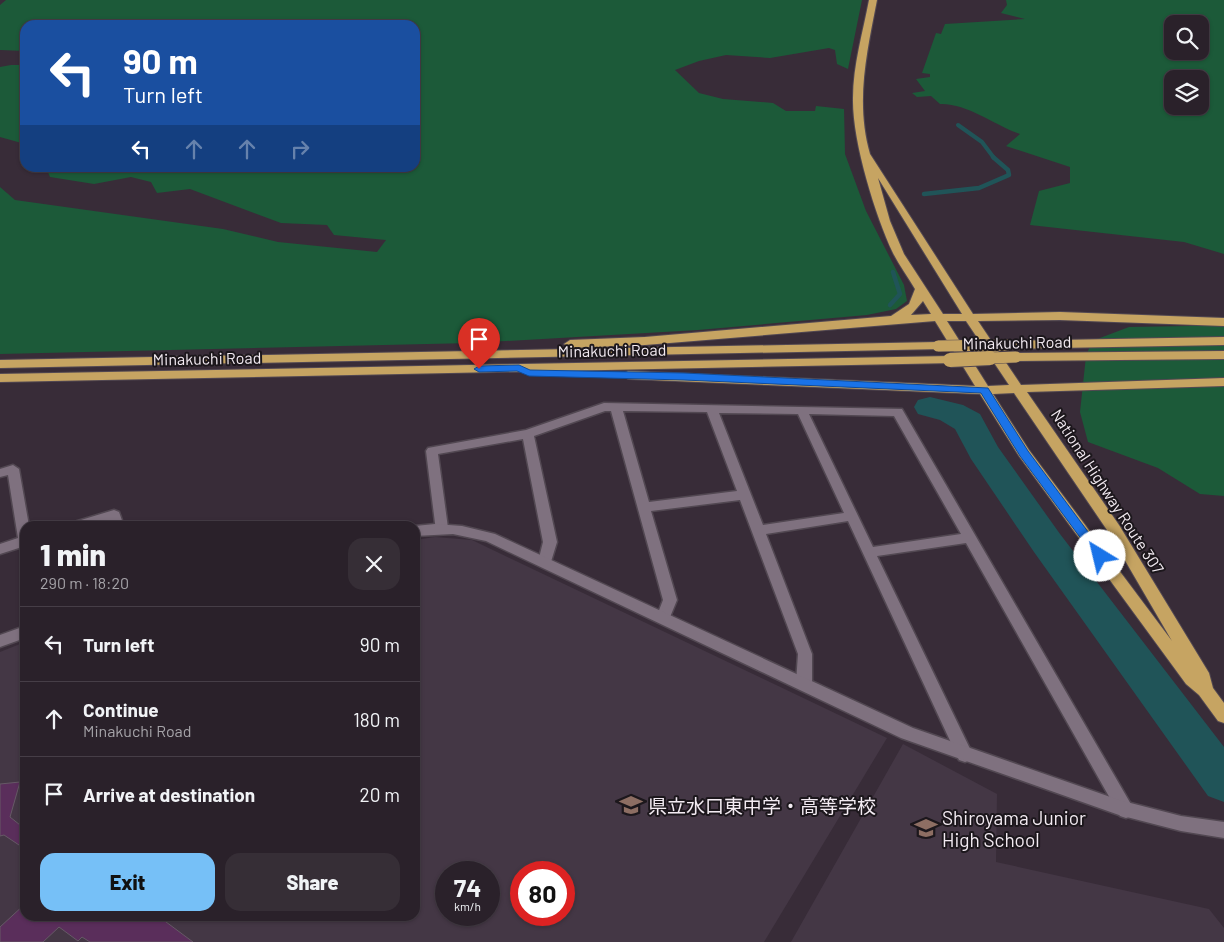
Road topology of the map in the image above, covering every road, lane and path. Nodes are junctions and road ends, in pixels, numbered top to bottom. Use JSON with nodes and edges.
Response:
{"nodes":[{"id":1,"x":873,"y":0,"type":"edge"},
{"id":2,"x":868,"y":156,"type":"junction"},
{"id":3,"x":921,"y":288,"type":"junction"},
{"id":4,"x":970,"y":317,"type":"junction"},
{"id":5,"x":940,"y":318,"type":"junction"},
{"id":6,"x":885,"y":320,"type":"junction"},
{"id":7,"x":1224,"y":322,"type":"edge"},
{"id":8,"x":1224,"y":341,"type":"edge"},
{"id":9,"x":495,"y":355,"type":"junction"},
{"id":10,"x":1224,"y":355,"type":"edge"},
{"id":11,"x":0,"y":364,"type":"edge"},
{"id":12,"x":519,"y":368,"type":"junction"},
{"id":13,"x":0,"y":378,"type":"edge"},
{"id":14,"x":1224,"y":382,"type":"edge"},
{"id":15,"x":984,"y":390,"type":"junction"},
{"id":16,"x":1020,"y":390,"type":"junction"},
{"id":17,"x":616,"y":407,"type":"junction"},
{"id":18,"x":712,"y":410,"type":"junction"},
{"id":19,"x":802,"y":411,"type":"junction"},
{"id":20,"x":528,"y":434,"type":"junction"},
{"id":21,"x":0,"y":473,"type":"edge"},
{"id":22,"x":743,"y":495,"type":"junction"},
{"id":23,"x":644,"y":507,"type":"junction"},
{"id":24,"x":852,"y":516,"type":"junction"},
{"id":25,"x":21,"y":521,"type":"edge"},
{"id":26,"x":93,"y":521,"type":"edge"},
{"id":27,"x":116,"y":521,"type":"edge"},
{"id":28,"x":441,"y":528,"type":"junction"},
{"id":29,"x":420,"y":530,"type":"edge"},
{"id":30,"x":757,"y":530,"type":"junction"},
{"id":31,"x":970,"y":538,"type":"junction"},
{"id":32,"x":20,"y":543,"type":"edge"},
{"id":33,"x":0,"y":549,"type":"edge"},
{"id":34,"x":869,"y":552,"type":"junction"},
{"id":35,"x":544,"y":562,"type":"junction"},
{"id":36,"x":663,"y":618,"type":"junction"},
{"id":37,"x":20,"y":634,"type":"edge"},
{"id":38,"x":0,"y":641,"type":"edge"},
{"id":39,"x":804,"y":683,"type":"junction"},
{"id":40,"x":1205,"y":690,"type":"junction"},
{"id":41,"x":1224,"y":716,"type":"edge"},
{"id":42,"x":965,"y":755,"type":"junction"},
{"id":43,"x":1126,"y":811,"type":"junction"},
{"id":44,"x":1224,"y":830,"type":"edge"}],
"edges":[{"from":1,"to":2,"type":"highway","name":"National Highway Route 307"},
{"from":2,"to":3,"type":"highway","name":"National Highway Route 307"},
{"from":2,"to":4,"type":"highway"},
{"from":3,"to":5,"type":"highway","name":"National Highway Route 307"},
{"from":3,"to":6,"type":"highway"},
{"from":4,"to":5,"type":"highway"},
{"from":4,"to":7,"type":"highway"},
{"from":4,"to":16,"type":"highway","name":"National Highway Route 307"},
{"from":5,"to":6,"type":"highway"},
{"from":5,"to":15,"type":"highway","name":"National Highway Route 307"},
{"from":6,"to":9,"type":"highway"},
{"from":8,"to":9,"type":"highway","name":"Minakuchi Road","bridge":true},
{"from":9,"to":11,"type":"highway","name":"Minakuchi Road"},
{"from":10,"to":12,"type":"highway","name":"Minakuchi Road","bridge":true},
{"from":12,"to":13,"type":"highway","name":"Minakuchi Road"},
{"from":12,"to":15,"type":"highway"},
{"from":14,"to":16,"type":"highway"},
{"from":15,"to":16,"type":"highway"},
{"from":15,"to":40,"type":"highway","name":"National Highway Route 307"},
{"from":16,"to":40,"type":"highway","name":"National Highway Route 307"},
{"from":17,"to":18,"type":"street"},
{"from":17,"to":20,"type":"street"},
{"from":17,"to":23,"type":"street"},
{"from":18,"to":19,"type":"street"},
{"from":18,"to":22,"type":"street"},
{"from":19,"to":24,"type":"street"},
{"from":19,"to":31,"type":"street"},
{"from":20,"to":28,"type":"street"},
{"from":20,"to":35,"type":"street"},
{"from":21,"to":25,"type":"street"},
{"from":22,"to":23,"type":"street"},
{"from":22,"to":30,"type":"street"},
{"from":23,"to":36,"type":"street"},
{"from":24,"to":30,"type":"street"},
{"from":24,"to":34,"type":"street"},
{"from":26,"to":27,"type":"street"},
{"from":28,"to":29,"type":"street"},
{"from":28,"to":35,"type":"street"},
{"from":30,"to":39,"type":"street"},
{"from":31,"to":34,"type":"street"},
{"from":31,"to":43,"type":"street"},
{"from":32,"to":33,"type":"street"},
{"from":34,"to":42,"type":"street"},
{"from":35,"to":36,"type":"street"},
{"from":36,"to":39,"type":"street"},
{"from":37,"to":38,"type":"street"},
{"from":39,"to":42,"type":"street"},
{"from":40,"to":41,"type":"highway","name":"National Highway Route 307"},
{"from":42,"to":43,"type":"street"},
{"from":43,"to":44,"type":"street"}]}
